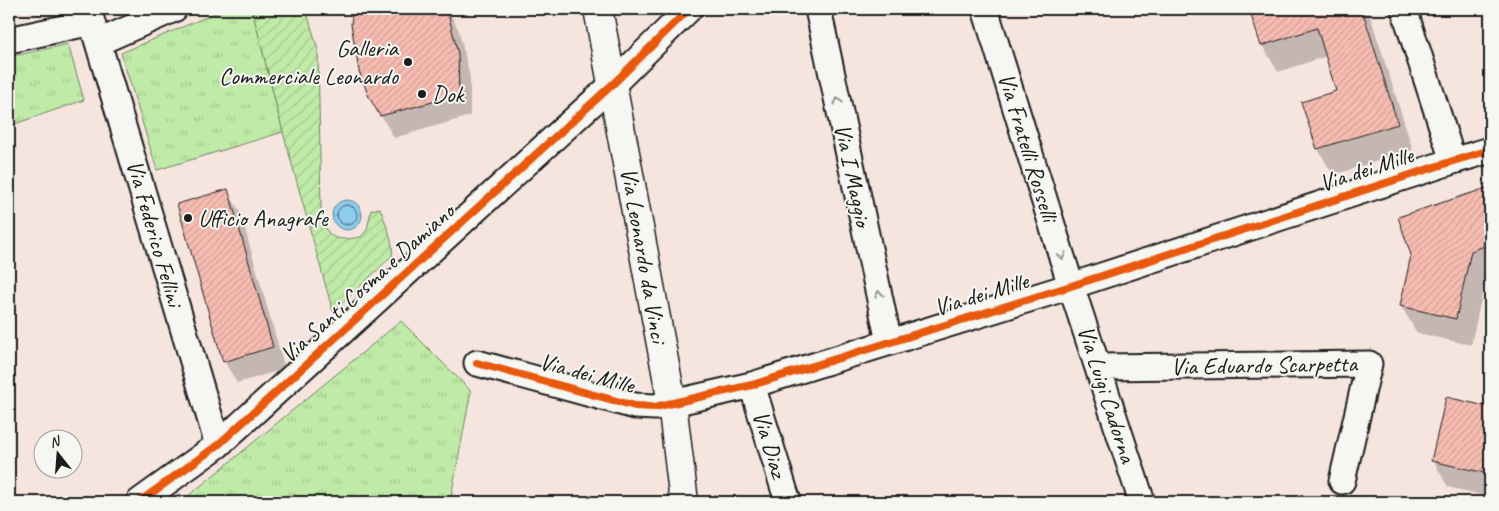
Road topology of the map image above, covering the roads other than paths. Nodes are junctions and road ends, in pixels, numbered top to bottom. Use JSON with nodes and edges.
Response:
{"nodes":[{"id":1,"x":174,"y":9,"type":"edge"},
{"id":2,"x":598,"y":9,"type":"edge"},
{"id":3,"x":689,"y":9,"type":"edge"},
{"id":4,"x":818,"y":9,"type":"edge"},
{"id":5,"x":985,"y":9,"type":"edge"},
{"id":6,"x":1404,"y":9,"type":"edge"},
{"id":7,"x":93,"y":24,"type":"edge"},
{"id":8,"x":9,"y":40,"type":"edge"},
{"id":9,"x":613,"y":84,"type":"junction"},
{"id":10,"x":1490,"y":150,"type":"edge"},
{"id":11,"x":1452,"y":161,"type":"junction"},
{"id":12,"x":1071,"y":286,"type":"junction"},
{"id":13,"x":889,"y":342,"type":"junction"},
{"id":14,"x":477,"y":363,"type":"dead end"},
{"id":15,"x":1099,"y":367,"type":"junction"},
{"id":16,"x":752,"y":385,"type":"junction"},
{"id":17,"x":672,"y":403,"type":"junction"},
{"id":18,"x":218,"y":445,"type":"junction"},
{"id":19,"x":1342,"y":481,"type":"dead end"},
{"id":20,"x":139,"y":502,"type":"edge"},
{"id":21,"x":684,"y":502,"type":"edge"},
{"id":22,"x":788,"y":502,"type":"edge"},
{"id":23,"x":1142,"y":502,"type":"edge"}],
"edges":[{"from":1,"to":7,"type":"street"},
{"from":2,"to":9,"type":"street","name":"Via Leonardo da Vinci"},
{"from":3,"to":9,"type":"street","name":"Via Santi Cosma e Damiano"},
{"from":13,"to":4,"type":"street","name":"Via I Maggio","one_way":true},
{"from":5,"to":12,"type":"street","name":"Via Fratelli Rosselli","one_way":true},
{"from":6,"to":11,"type":"street"},
{"from":7,"to":8,"type":"street"},
{"from":7,"to":18,"type":"street","name":"Via Federico Fellini"},
{"from":9,"to":17,"type":"street","name":"Via Leonardo da Vinci"},
{"from":9,"to":18,"type":"street","name":"Via Santi Cosma e Damiano"},
{"from":10,"to":11,"type":"street","name":"Via dei Mille"},
{"from":11,"to":12,"type":"street","name":"Via dei Mille"},
{"from":12,"to":13,"type":"street","name":"Via dei Mille"},
{"from":12,"to":15,"type":"street","name":"Via Luigi Cadorna"},
{"from":13,"to":16,"type":"street","name":"Via dei Mille"},
{"from":14,"to":17,"type":"street","name":"Via dei Mille"},
{"from":15,"to":19,"type":"street","name":"Via Eduardo Scarpetta"},
{"from":15,"to":23,"type":"street","name":"Via Luigi Cadorna"},
{"from":16,"to":17,"type":"street","name":"Via dei Mille"},
{"from":16,"to":22,"type":"street","name":"Via Diaz"},
{"from":17,"to":21,"type":"street","name":"Via Leonardo da Vinci"},
{"from":18,"to":20,"type":"street","name":"Via Santi Cosma e Damiano"}]}
